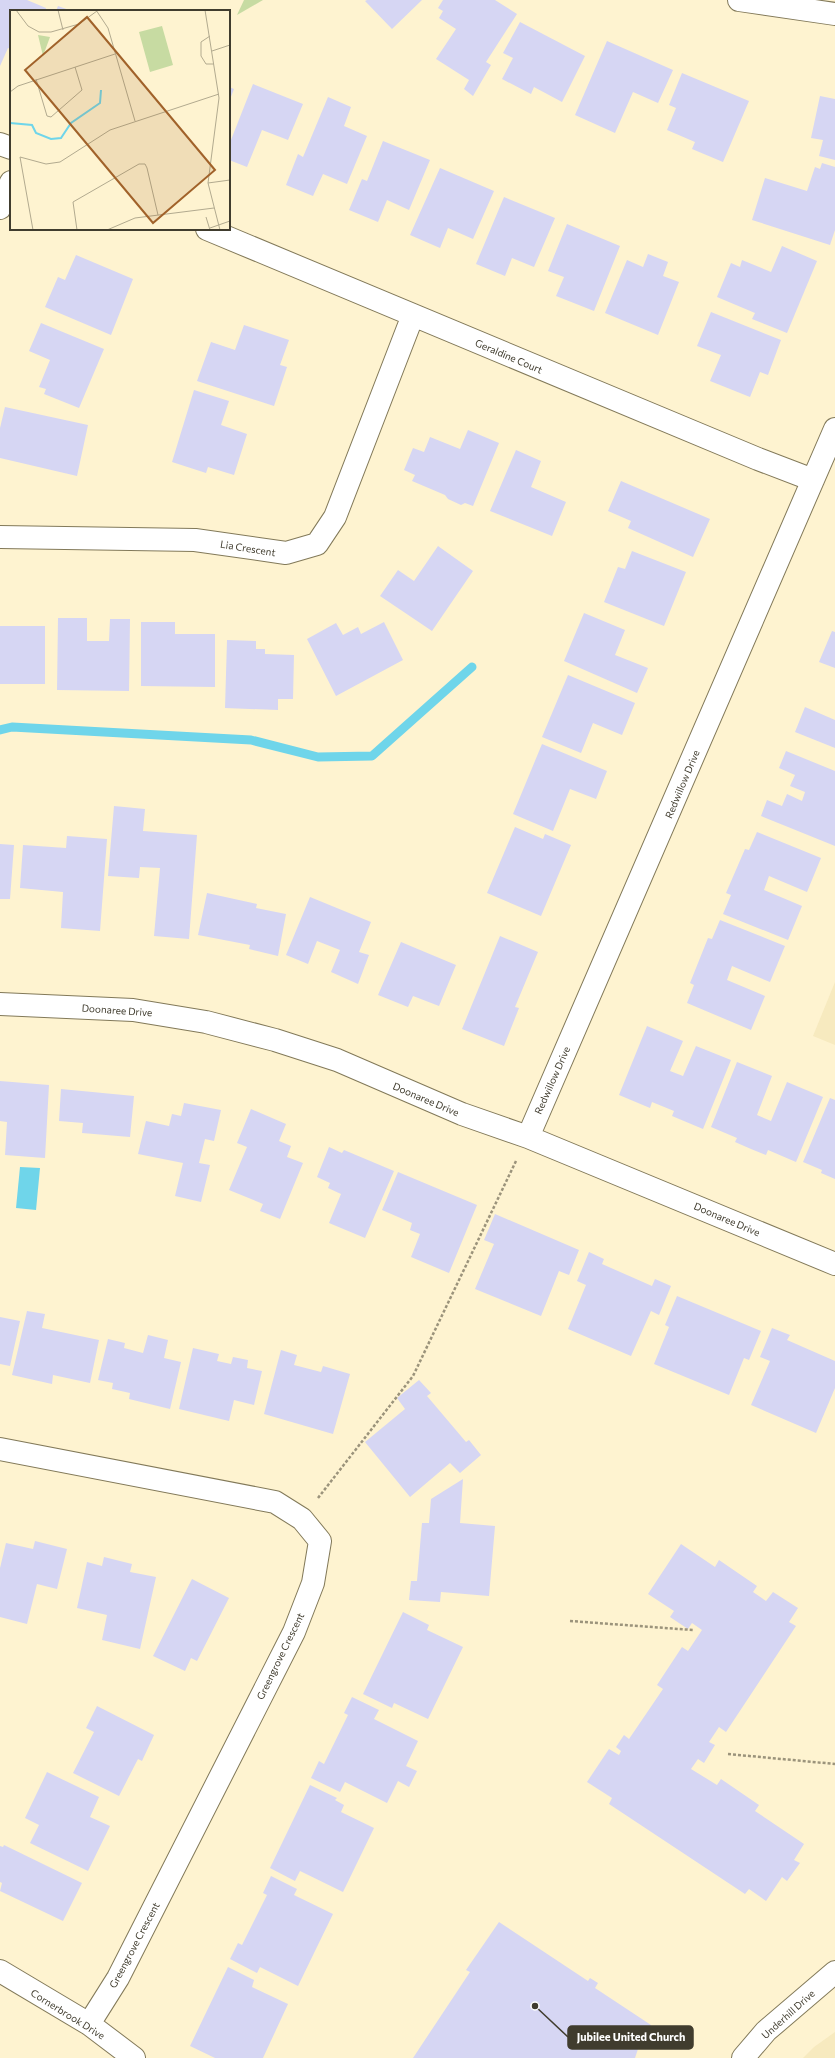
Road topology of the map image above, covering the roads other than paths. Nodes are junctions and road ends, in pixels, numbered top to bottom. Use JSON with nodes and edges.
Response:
{"nodes":[{"id":1,"x":739,"y":0,"type":"edge"},
{"id":2,"x":835,"y":14,"type":"edge"},
{"id":3,"x":0,"y":144,"type":"edge"},
{"id":4,"x":10,"y":148,"type":"edge"},
{"id":5,"x":10,"y":184,"type":"edge"},
{"id":6,"x":0,"y":208,"type":"edge"},
{"id":7,"x":209,"y":230,"type":"edge"},
{"id":8,"x":412,"y":315,"type":"junction"},
{"id":9,"x":835,"y":429,"type":"edge"},
{"id":10,"x":813,"y":480,"type":"junction"},
{"id":11,"x":0,"y":537,"type":"edge"},
{"id":12,"x":0,"y":1004,"type":"edge"},
{"id":13,"x":528,"y":1137,"type":"junction"},
{"id":14,"x":835,"y":1264,"type":"edge"},
{"id":15,"x":0,"y":1449,"type":"edge"},
{"id":16,"x":0,"y":1971,"type":"edge"},
{"id":17,"x":835,"y":1972,"type":"edge"},
{"id":18,"x":89,"y":2024,"type":"junction"},
{"id":19,"x":134,"y":2058,"type":"edge"},
{"id":20,"x":743,"y":2058,"type":"edge"}],
"edges":[{"from":1,"to":2,"type":"street"},
{"from":3,"to":4,"type":"street"},
{"from":5,"to":6,"type":"street"},
{"from":7,"to":8,"type":"street","name":"Geraldine Court"},
{"from":8,"to":10,"type":"street","name":"Geraldine Court"},
{"from":8,"to":11,"type":"street","name":"Lia Crescent"},
{"from":9,"to":10,"type":"street","name":"Redwillow Drive"},
{"from":10,"to":13,"type":"street","name":"Redwillow Drive"},
{"from":12,"to":13,"type":"street","name":"Doonaree Drive"},
{"from":13,"to":14,"type":"street","name":"Doonaree Drive"},
{"from":15,"to":18,"type":"street","name":"Greengrove Crescent"},
{"from":16,"to":18,"type":"street","name":"Cornerbrook Drive"},
{"from":17,"to":20,"type":"street","name":"Underhill Drive"},
{"from":18,"to":19,"type":"street","name":"Cornerbrook Drive"}]}
